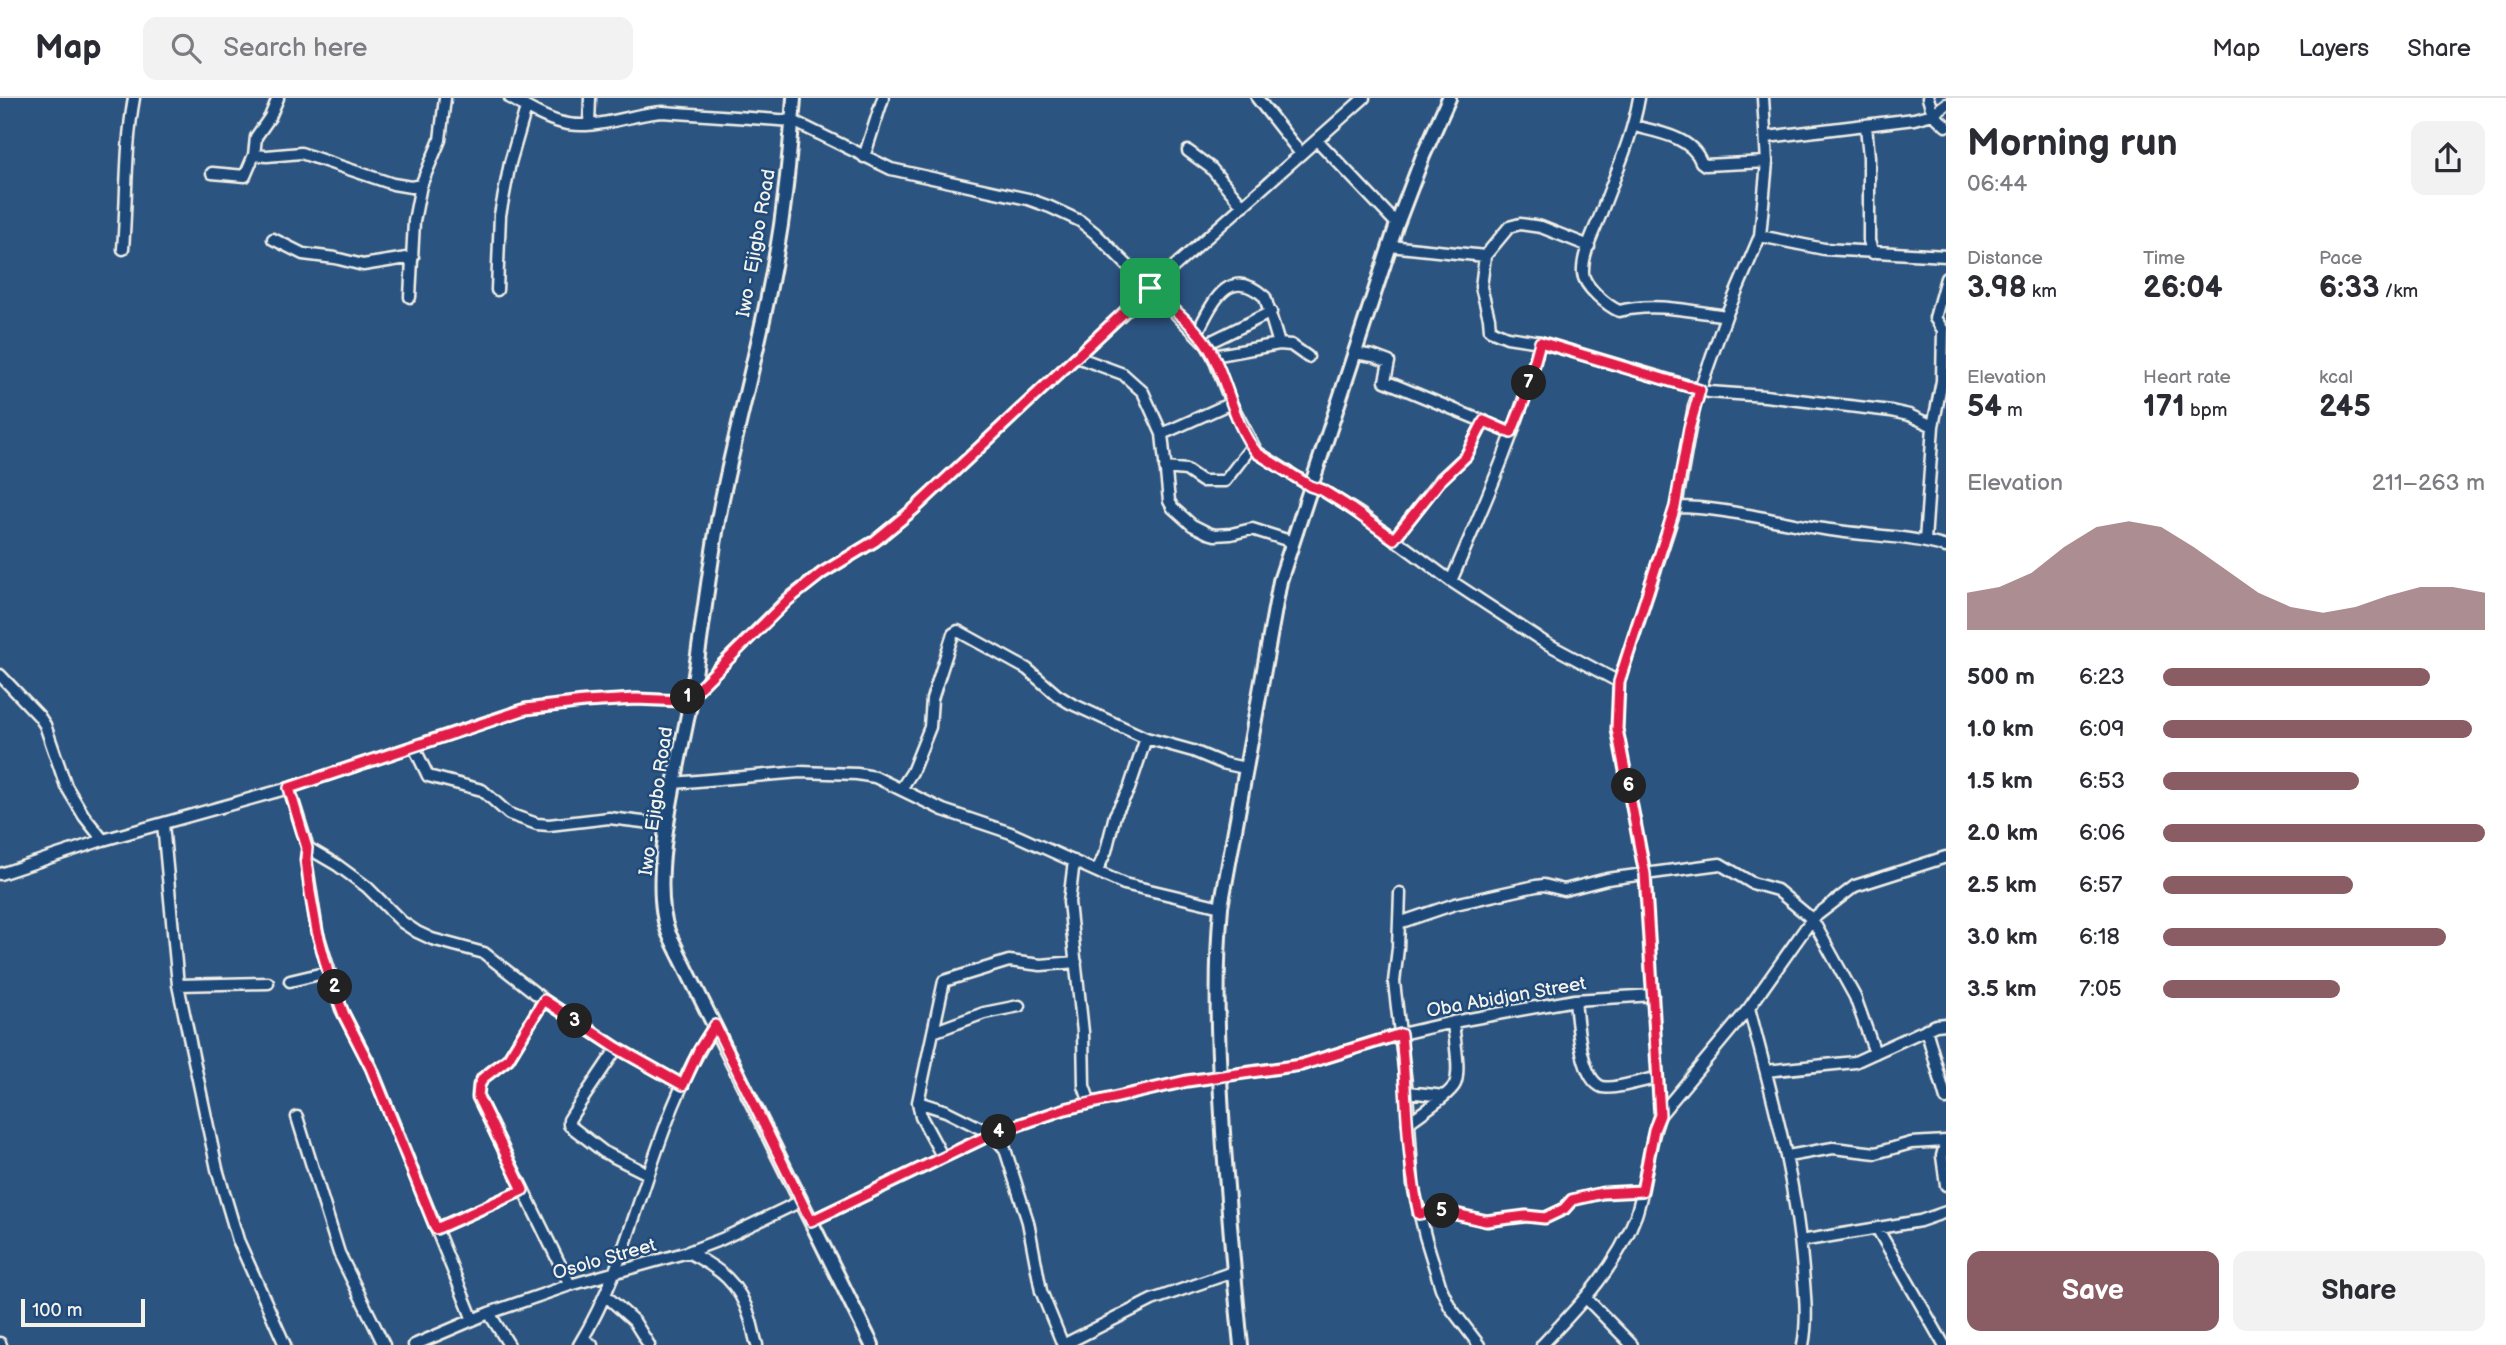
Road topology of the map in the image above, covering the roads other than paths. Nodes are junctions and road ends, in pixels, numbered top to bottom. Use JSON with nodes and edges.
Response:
{"nodes":[{"id":1,"x":134,"y":98,"type":"edge"},
{"id":2,"x":278,"y":98,"type":"edge"},
{"id":3,"x":445,"y":98,"type":"edge"},
{"id":4,"x":510,"y":98,"type":"edge"},
{"id":5,"x":590,"y":98,"type":"edge"},
{"id":6,"x":794,"y":98,"type":"edge"},
{"id":7,"x":883,"y":98,"type":"edge"},
{"id":8,"x":1257,"y":98,"type":"edge"},
{"id":9,"x":1364,"y":98,"type":"edge"},
{"id":10,"x":1450,"y":98,"type":"edge"},
{"id":11,"x":1639,"y":98,"type":"edge"},
{"id":12,"x":1763,"y":98,"type":"edge"},
{"id":13,"x":1928,"y":98,"type":"edge"},
{"id":14,"x":1946,"y":104,"type":"edge"},
{"id":15,"x":526,"y":108,"type":"junction"},
{"id":16,"x":1933,"y":114,"type":"junction"},
{"id":17,"x":793,"y":121,"type":"junction"},
{"id":18,"x":589,"y":124,"type":"junction"},
{"id":19,"x":1634,"y":126,"type":"junction"},
{"id":20,"x":1866,"y":126,"type":"junction"},
{"id":21,"x":1946,"y":126,"type":"edge"},
{"id":22,"x":1767,"y":137,"type":"junction"},
{"id":23,"x":1317,"y":140,"type":"junction"},
{"id":24,"x":1188,"y":151,"type":"dead end"},
{"id":25,"x":1301,"y":154,"type":"junction"},
{"id":26,"x":254,"y":155,"type":"junction"},
{"id":27,"x":864,"y":157,"type":"junction"},
{"id":28,"x":1767,"y":162,"type":"junction"},
{"id":29,"x":212,"y":173,"type":"dead end"},
{"id":30,"x":421,"y":185,"type":"junction"},
{"id":31,"x":1243,"y":206,"type":"junction"},
{"id":32,"x":1397,"y":224,"type":"junction"},
{"id":33,"x":1760,"y":236,"type":"junction"},
{"id":34,"x":273,"y":239,"type":"dead end"},
{"id":35,"x":1390,"y":246,"type":"junction"},
{"id":36,"x":1589,"y":246,"type":"junction"},
{"id":37,"x":123,"y":249,"type":"dead end"},
{"id":38,"x":1873,"y":253,"type":"junction"},
{"id":39,"x":1485,"y":256,"type":"junction"},
{"id":40,"x":1946,"y":256,"type":"edge"},
{"id":41,"x":413,"y":257,"type":"junction"},
{"id":42,"x":1946,"y":278,"type":"edge"},
{"id":43,"x":1150,"y":288,"type":"junction"},
{"id":44,"x":497,"y":290,"type":"dead end"},
{"id":45,"x":410,"y":298,"type":"dead end"},
{"id":46,"x":1271,"y":312,"type":"junction"},
{"id":47,"x":1726,"y":316,"type":"junction"},
{"id":48,"x":1945,"y":330,"type":"edge"},
{"id":49,"x":1197,"y":333,"type":"junction"},
{"id":50,"x":1540,"y":342,"type":"junction"},
{"id":51,"x":1206,"y":344,"type":"junction"},
{"id":52,"x":1279,"y":344,"type":"junction"},
{"id":53,"x":1354,"y":353,"type":"junction"},
{"id":54,"x":1213,"y":356,"type":"junction"},
{"id":55,"x":1077,"y":357,"type":"junction"},
{"id":56,"x":1308,"y":357,"type":"dead end"},
{"id":57,"x":1700,"y":390,"type":"junction"},
{"id":58,"x":1231,"y":404,"type":"junction"},
{"id":59,"x":1484,"y":421,"type":"junction"},
{"id":60,"x":1933,"y":426,"type":"junction"},
{"id":61,"x":1511,"y":433,"type":"junction"},
{"id":62,"x":1163,"y":434,"type":"junction"},
{"id":63,"x":1252,"y":446,"type":"junction"},
{"id":64,"x":1165,"y":468,"type":"junction"},
{"id":65,"x":1310,"y":486,"type":"junction"},
{"id":66,"x":1675,"y":507,"type":"junction"},
{"id":67,"x":1394,"y":539,"type":"junction"},
{"id":68,"x":1925,"y":541,"type":"junction"},
{"id":69,"x":1293,"y":542,"type":"junction"},
{"id":70,"x":1946,"y":547,"type":"edge"},
{"id":71,"x":1451,"y":581,"type":"junction"},
{"id":72,"x":0,"y":675,"type":"edge"},
{"id":73,"x":1619,"y":682,"type":"junction"},
{"id":74,"x":692,"y":695,"type":"junction"},
{"id":75,"x":1146,"y":738,"type":"junction"},
{"id":76,"x":414,"y":747,"type":"junction"},
{"id":77,"x":1245,"y":768,"type":"junction"},
{"id":78,"x":674,"y":783,"type":"junction"},
{"id":79,"x":289,"y":788,"type":"junction"},
{"id":80,"x":901,"y":789,"type":"junction"},
{"id":81,"x":163,"y":824,"type":"junction"},
{"id":82,"x":668,"y":825,"type":"junction"},
{"id":83,"x":103,"y":840,"type":"junction"},
{"id":84,"x":307,"y":848,"type":"junction"},
{"id":85,"x":1946,"y":857,"type":"edge"},
{"id":86,"x":1074,"y":861,"type":"junction"},
{"id":87,"x":1097,"y":871,"type":"junction"},
{"id":88,"x":0,"y":874,"type":"edge"},
{"id":89,"x":1645,"y":874,"type":"junction"},
{"id":90,"x":1400,"y":893,"type":"dead end"},
{"id":91,"x":1222,"y":907,"type":"junction"},
{"id":92,"x":1812,"y":919,"type":"junction"},
{"id":93,"x":1399,"y":923,"type":"junction"},
{"id":94,"x":1076,"y":962,"type":"junction"},
{"id":95,"x":328,"y":972,"type":"junction"},
{"id":96,"x":290,"y":981,"type":"dead end"},
{"id":97,"x":268,"y":983,"type":"dead end"},
{"id":98,"x":178,"y":985,"type":"junction"},
{"id":99,"x":1653,"y":995,"type":"junction"},
{"id":100,"x":544,"y":1000,"type":"junction"},
{"id":101,"x":1575,"y":1000,"type":"junction"},
{"id":102,"x":1018,"y":1006,"type":"dead end"},
{"id":103,"x":1749,"y":1008,"type":"junction"},
{"id":104,"x":1453,"y":1022,"type":"junction"},
{"id":105,"x":1946,"y":1024,"type":"edge"},
{"id":106,"x":715,"y":1025,"type":"junction"},
{"id":107,"x":1926,"y":1029,"type":"junction"},
{"id":108,"x":933,"y":1032,"type":"junction"},
{"id":109,"x":1401,"y":1034,"type":"junction"},
{"id":110,"x":617,"y":1048,"type":"junction"},
{"id":111,"x":1875,"y":1054,"type":"junction"},
{"id":112,"x":1766,"y":1071,"type":"junction"},
{"id":113,"x":1219,"y":1075,"type":"junction"},
{"id":114,"x":1657,"y":1078,"type":"junction"},
{"id":115,"x":683,"y":1085,"type":"junction"},
{"id":116,"x":1407,"y":1092,"type":"junction"},
{"id":117,"x":1658,"y":1092,"type":"junction"},
{"id":118,"x":1444,"y":1096,"type":"junction"},
{"id":119,"x":1675,"y":1096,"type":"junction"},
{"id":120,"x":1946,"y":1099,"type":"edge"},
{"id":121,"x":918,"y":1102,"type":"junction"},
{"id":122,"x":1090,"y":1103,"type":"junction"},
{"id":123,"x":1660,"y":1115,"type":"junction"},
{"id":124,"x":297,"y":1117,"type":"dead end"},
{"id":125,"x":1408,"y":1123,"type":"junction"},
{"id":126,"x":992,"y":1134,"type":"junction"},
{"id":127,"x":1946,"y":1141,"type":"edge"},
{"id":128,"x":943,"y":1156,"type":"junction"},
{"id":129,"x":1788,"y":1156,"type":"junction"},
{"id":130,"x":648,"y":1174,"type":"junction"},
{"id":131,"x":1946,"y":1185,"type":"edge"},
{"id":132,"x":523,"y":1190,"type":"junction"},
{"id":133,"x":1642,"y":1191,"type":"junction"},
{"id":134,"x":801,"y":1201,"type":"junction"},
{"id":135,"x":1946,"y":1212,"type":"edge"},
{"id":136,"x":1419,"y":1214,"type":"junction"},
{"id":137,"x":811,"y":1221,"type":"junction"},
{"id":138,"x":1877,"y":1228,"type":"junction"},
{"id":139,"x":436,"y":1229,"type":"junction"},
{"id":140,"x":1801,"y":1241,"type":"junction"},
{"id":141,"x":688,"y":1252,"type":"junction"},
{"id":142,"x":1233,"y":1272,"type":"junction"},
{"id":143,"x":614,"y":1273,"type":"junction"},
{"id":144,"x":570,"y":1285,"type":"junction"},
{"id":145,"x":605,"y":1295,"type":"junction"},
{"id":146,"x":1586,"y":1298,"type":"junction"},
{"id":147,"x":489,"y":1313,"type":"junction"},
{"id":148,"x":473,"y":1320,"type":"junction"},
{"id":149,"x":581,"y":1341,"type":"edge"},
{"id":150,"x":285,"y":1345,"type":"edge"},
{"id":151,"x":384,"y":1345,"type":"edge"},
{"id":152,"x":415,"y":1345,"type":"edge"},
{"id":153,"x":509,"y":1345,"type":"edge"},
{"id":154,"x":592,"y":1345,"type":"edge"},
{"id":155,"x":649,"y":1345,"type":"edge"},
{"id":156,"x":757,"y":1345,"type":"edge"},
{"id":157,"x":872,"y":1345,"type":"edge"},
{"id":158,"x":1063,"y":1345,"type":"edge"},
{"id":159,"x":1241,"y":1345,"type":"edge"},
{"id":160,"x":1479,"y":1345,"type":"edge"},
{"id":161,"x":1542,"y":1345,"type":"edge"},
{"id":162,"x":1632,"y":1345,"type":"edge"},
{"id":163,"x":1803,"y":1345,"type":"edge"},
{"id":164,"x":1944,"y":1345,"type":"edge"}],
"edges":[{"from":1,"to":37,"type":"street"},
{"from":2,"to":26,"type":"street"},
{"from":3,"to":30,"type":"street"},
{"from":4,"to":15,"type":"street"},
{"from":5,"to":18,"type":"street"},
{"from":6,"to":17,"type":"main road","name":"Iwo - Ejigbo Road"},
{"from":7,"to":27,"type":"street"},
{"from":8,"to":25,"type":"street"},
{"from":9,"to":23,"type":"street"},
{"from":10,"to":32,"type":"main road"},
{"from":11,"to":19,"type":"street"},
{"from":12,"to":22,"type":"street"},
{"from":13,"to":16,"type":"street"},
{"from":14,"to":16,"type":"street"},
{"from":15,"to":18,"type":"street"},
{"from":15,"to":44,"type":"street"},
{"from":16,"to":20,"type":"street"},
{"from":16,"to":21,"type":"street"},
{"from":17,"to":18,"type":"street"},
{"from":17,"to":27,"type":"street"},
{"from":17,"to":74,"type":"main road","name":"Iwo - Ejigbo Road"},
{"from":19,"to":28,"type":"street"},
{"from":19,"to":36,"type":"street"},
{"from":20,"to":22,"type":"street"},
{"from":20,"to":38,"type":"street"},
{"from":22,"to":28,"type":"street"},
{"from":23,"to":25,"type":"street"},
{"from":23,"to":32,"type":"street"},
{"from":24,"to":31,"type":"street"},
{"from":25,"to":31,"type":"street"},
{"from":26,"to":29,"type":"street"},
{"from":26,"to":30,"type":"street"},
{"from":27,"to":43,"type":"street"},
{"from":28,"to":33,"type":"street"},
{"from":30,"to":41,"type":"street"},
{"from":31,"to":43,"type":"street"},
{"from":32,"to":35,"type":"main road"},
{"from":33,"to":38,"type":"street"},
{"from":33,"to":47,"type":"street"},
{"from":34,"to":41,"type":"street"},
{"from":35,"to":39,"type":"street"},
{"from":35,"to":53,"type":"main road"},
{"from":36,"to":39,"type":"street"},
{"from":36,"to":47,"type":"street"},
{"from":38,"to":40,"type":"street"},
{"from":39,"to":50,"type":"street"},
{"from":41,"to":45,"type":"street"},
{"from":42,"to":48,"type":"street"},
{"from":43,"to":49,"type":"street"},
{"from":43,"to":55,"type":"street"},
{"from":46,"to":49,"type":"street"},
{"from":46,"to":51,"type":"street"},
{"from":46,"to":52,"type":"street"},
{"from":47,"to":57,"type":"street"},
{"from":48,"to":60,"type":"street"},
{"from":49,"to":51,"type":"street"},
{"from":50,"to":57,"type":"street"},
{"from":50,"to":61,"type":"street"},
{"from":51,"to":54,"type":"street"},
{"from":52,"to":54,"type":"street"},
{"from":52,"to":56,"type":"street"},
{"from":53,"to":59,"type":"street"},
{"from":53,"to":65,"type":"main road"},
{"from":54,"to":58,"type":"street"},
{"from":55,"to":62,"type":"street"},
{"from":55,"to":74,"type":"street"},
{"from":57,"to":60,"type":"street"},
{"from":57,"to":66,"type":"street"},
{"from":58,"to":62,"type":"street"},
{"from":58,"to":63,"type":"street"},
{"from":59,"to":61,"type":"street"},
{"from":59,"to":67,"type":"street"},
{"from":60,"to":68,"type":"street"},
{"from":61,"to":71,"type":"street"},
{"from":62,"to":64,"type":"street"},
{"from":63,"to":64,"type":"street"},
{"from":63,"to":65,"type":"street"},
{"from":64,"to":69,"type":"street"},
{"from":65,"to":67,"type":"street"},
{"from":65,"to":69,"type":"main road"},
{"from":66,"to":68,"type":"street"},
{"from":66,"to":73,"type":"street"},
{"from":67,"to":71,"type":"street"},
{"from":68,"to":70,"type":"street"},
{"from":69,"to":77,"type":"main road"},
{"from":71,"to":73,"type":"street"},
{"from":72,"to":83,"type":"street"},
{"from":73,"to":89,"type":"street"},
{"from":74,"to":76,"type":"street"},
{"from":74,"to":78,"type":"main road","name":"Iwo - Ejigbo Road"},
{"from":75,"to":77,"type":"street"},
{"from":75,"to":80,"type":"street"},
{"from":75,"to":87,"type":"street"},
{"from":76,"to":79,"type":"street"},
{"from":76,"to":82,"type":"street"},
{"from":77,"to":91,"type":"main road"},
{"from":78,"to":80,"type":"street"},
{"from":78,"to":82,"type":"main road","name":"Iwo - Ejigbo Road"},
{"from":79,"to":81,"type":"street"},
{"from":79,"to":84,"type":"street"},
{"from":80,"to":86,"type":"street"},
{"from":81,"to":83,"type":"street"},
{"from":81,"to":98,"type":"street"},
{"from":82,"to":106,"type":"main road","name":"Iwo - Ejigbo Road"},
{"from":83,"to":88,"type":"street"},
{"from":84,"to":95,"type":"street"},
{"from":84,"to":100,"type":"street"},
{"from":85,"to":92,"type":"street"},
{"from":86,"to":87,"type":"street"},
{"from":86,"to":94,"type":"street"},
{"from":87,"to":91,"type":"street"},
{"from":89,"to":92,"type":"street"},
{"from":89,"to":93,"type":"street"},
{"from":89,"to":99,"type":"street"},
{"from":90,"to":93,"type":"street"},
{"from":91,"to":113,"type":"main road"},
{"from":92,"to":103,"type":"street"},
{"from":92,"to":111,"type":"street"},
{"from":93,"to":109,"type":"street"},
{"from":94,"to":108,"type":"street"},
{"from":94,"to":122,"type":"street"},
{"from":95,"to":96,"type":"street"},
{"from":95,"to":139,"type":"street"},
{"from":97,"to":98,"type":"street"},
{"from":98,"to":150,"type":"street"},
{"from":99,"to":101,"type":"street","name":"Oba Abidjan Street"},
{"from":99,"to":114,"type":"street"},
{"from":100,"to":110,"type":"street"},
{"from":100,"to":132,"type":"street"},
{"from":101,"to":104,"type":"street","name":"Oba Abidjan Street"},
{"from":101,"to":114,"type":"street"},
{"from":102,"to":108,"type":"street"},
{"from":103,"to":112,"type":"street"},
{"from":103,"to":119,"type":"street"},
{"from":104,"to":109,"type":"street","name":"Oba Abidjan Street"},
{"from":104,"to":118,"type":"street"},
{"from":105,"to":107,"type":"street"},
{"from":106,"to":115,"type":"street"},
{"from":106,"to":134,"type":"main road","name":"Iwo - Ejigbo Road"},
{"from":107,"to":111,"type":"street"},
{"from":107,"to":120,"type":"street"},
{"from":108,"to":121,"type":"street"},
{"from":109,"to":113,"type":"street","name":"Oba Abidjan Street"},
{"from":109,"to":116,"type":"street"},
{"from":110,"to":115,"type":"street"},
{"from":110,"to":130,"type":"street"},
{"from":111,"to":112,"type":"street"},
{"from":112,"to":129,"type":"street"},
{"from":113,"to":122,"type":"street","name":"Oba Abidjan Street"},
{"from":113,"to":142,"type":"main road"},
{"from":114,"to":117,"type":"street"},
{"from":115,"to":130,"type":"street"},
{"from":116,"to":118,"type":"street"},
{"from":116,"to":125,"type":"street"},
{"from":117,"to":119,"type":"street"},
{"from":117,"to":123,"type":"street"},
{"from":118,"to":125,"type":"street"},
{"from":119,"to":123,"type":"street"},
{"from":121,"to":126,"type":"street"},
{"from":121,"to":128,"type":"street"},
{"from":122,"to":126,"type":"street","name":"Oba Abidjan Street"},
{"from":123,"to":133,"type":"street"},
{"from":124,"to":151,"type":"street"},
{"from":125,"to":136,"type":"street"},
{"from":126,"to":128,"type":"street","name":"Oba Abidjan Street"},
{"from":126,"to":158,"type":"street"},
{"from":127,"to":129,"type":"street"},
{"from":127,"to":131,"type":"street"},
{"from":128,"to":137,"type":"street","name":"Oba Abidjan Street"},
{"from":129,"to":140,"type":"street"},
{"from":130,"to":143,"type":"street"},
{"from":132,"to":139,"type":"street"},
{"from":132,"to":144,"type":"street"},
{"from":133,"to":136,"type":"street"},
{"from":133,"to":146,"type":"street"},
{"from":134,"to":137,"type":"main road","name":"Iwo - Ejigbo Road"},
{"from":134,"to":141,"type":"street","name":"Osolo Street"},
{"from":135,"to":138,"type":"street"},
{"from":136,"to":160,"type":"street"},
{"from":137,"to":157,"type":"main road","name":"Iwo - Ejigbo Road"},
{"from":138,"to":140,"type":"street"},
{"from":138,"to":164,"type":"street"},
{"from":139,"to":148,"type":"street"},
{"from":140,"to":163,"type":"street"},
{"from":141,"to":143,"type":"street","name":"Osolo Street"},
{"from":141,"to":156,"type":"street"},
{"from":142,"to":158,"type":"street"},
{"from":142,"to":159,"type":"main road"},
{"from":143,"to":144,"type":"street","name":"Osolo Street"},
{"from":143,"to":145,"type":"street"},
{"from":144,"to":147,"type":"street","name":"Osolo Street"},
{"from":145,"to":149,"type":"street"},
{"from":145,"to":155,"type":"street"},
{"from":146,"to":161,"type":"street"},
{"from":146,"to":162,"type":"street"},
{"from":147,"to":148,"type":"street","name":"Osolo Street"},
{"from":147,"to":153,"type":"street"},
{"from":148,"to":152,"type":"street","name":"Osolo Street"},
{"from":149,"to":154,"type":"street"}]}
